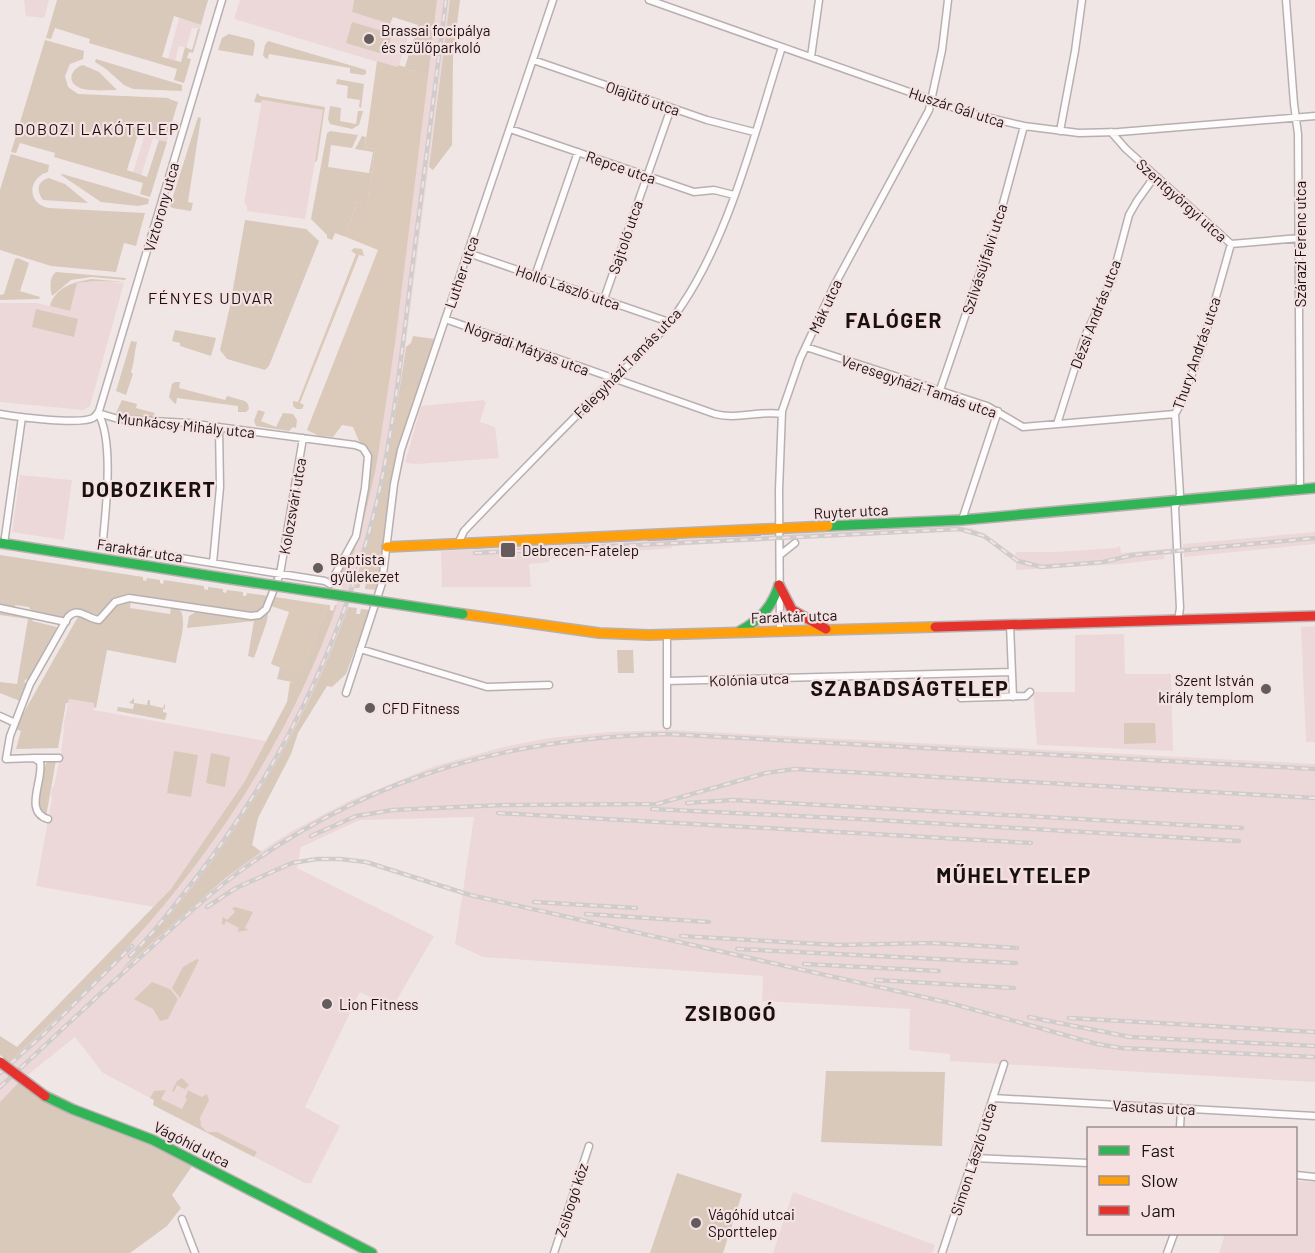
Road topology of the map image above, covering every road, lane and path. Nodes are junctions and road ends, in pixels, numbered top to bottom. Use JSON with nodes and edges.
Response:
{"nodes":[{"id":1,"x":222,"y":0,"type":"edge"},
{"id":2,"x":553,"y":0,"type":"edge"},
{"id":3,"x":649,"y":0,"type":"edge"},
{"id":4,"x":819,"y":0,"type":"edge"},
{"id":5,"x":948,"y":0,"type":"edge"},
{"id":6,"x":1082,"y":0,"type":"edge"},
{"id":7,"x":1286,"y":0,"type":"edge"},
{"id":8,"x":782,"y":47,"type":"junction"},
{"id":9,"x":811,"y":57,"type":"junction"},
{"id":10,"x":533,"y":60,"type":"junction"},
{"id":11,"x":932,"y":100,"type":"junction"},
{"id":12,"x":670,"y":108,"type":"junction"},
{"id":13,"x":1315,"y":116,"type":"edge"},
{"id":14,"x":1296,"y":118,"type":"junction"},
{"id":15,"x":1024,"y":126,"type":"junction"},
{"id":16,"x":510,"y":129,"type":"junction"},
{"id":17,"x":1060,"y":131,"type":"junction"},
{"id":18,"x":754,"y":132,"type":"junction"},
{"id":19,"x":1111,"y":132,"type":"junction"},
{"id":20,"x":578,"y":152,"type":"junction"},
{"id":21,"x":647,"y":176,"type":"junction"},
{"id":22,"x":1155,"y":176,"type":"junction"},
{"id":23,"x":734,"y":195,"type":"junction"},
{"id":24,"x":1300,"y":238,"type":"junction"},
{"id":25,"x":1231,"y":244,"type":"junction"},
{"id":26,"x":468,"y":254,"type":"junction"},
{"id":27,"x":535,"y":276,"type":"junction"},
{"id":28,"x":604,"y":299,"type":"junction"},
{"id":29,"x":445,"y":319,"type":"junction"},
{"id":30,"x":669,"y":322,"type":"junction"},
{"id":31,"x":806,"y":347,"type":"junction"},
{"id":32,"x":614,"y":379,"type":"junction"},
{"id":33,"x":940,"y":390,"type":"junction"},
{"id":34,"x":998,"y":411,"type":"junction"},
{"id":35,"x":98,"y":413,"type":"junction"},
{"id":36,"x":0,"y":414,"type":"edge"},
{"id":37,"x":782,"y":414,"type":"junction"},
{"id":38,"x":1175,"y":414,"type":"junction"},
{"id":39,"x":22,"y":417,"type":"junction"},
{"id":40,"x":1057,"y":424,"type":"junction"},
{"id":41,"x":219,"y":427,"type":"junction"},
{"id":42,"x":303,"y":438,"type":"junction"},
{"id":43,"x":1315,"y":488,"type":"edge"},
{"id":44,"x":1300,"y":489,"type":"junction"},
{"id":45,"x":1178,"y":500,"type":"junction"},
{"id":46,"x":962,"y":520,"type":"junction"},
{"id":47,"x":779,"y":529,"type":"junction"},
{"id":48,"x":795,"y":543,"type":"dead end"},
{"id":49,"x":2,"y":544,"type":"edge"},
{"id":50,"x":458,"y":544,"type":"junction"},
{"id":51,"x":387,"y":547,"type":"junction"},
{"id":52,"x":779,"y":555,"type":"junction"},
{"id":53,"x":213,"y":564,"type":"junction"},
{"id":54,"x":280,"y":574,"type":"junction"},
{"id":55,"x":330,"y":584,"type":"joint"},
{"id":56,"x":779,"y":585,"type":"junction"},
{"id":57,"x":0,"y":608,"type":"edge"},
{"id":58,"x":1315,"y":616,"type":"edge"},
{"id":59,"x":66,"y":621,"type":"junction"},
{"id":60,"x":1178,"y":621,"type":"junction"},
{"id":61,"x":1010,"y":625,"type":"junction"},
{"id":62,"x":829,"y":630,"type":"junction"},
{"id":63,"x":780,"y":631,"type":"junction"},
{"id":64,"x":736,"y":632,"type":"junction"},
{"id":65,"x":667,"y":634,"type":"junction"},
{"id":66,"x":360,"y":649,"type":"junction"},
{"id":67,"x":1012,"y":672,"type":"junction"},
{"id":68,"x":667,"y":681,"type":"junction"},
{"id":69,"x":549,"y":685,"type":"dead end"},
{"id":70,"x":1030,"y":692,"type":"dead end"},
{"id":71,"x":346,"y":693,"type":"dead end"},
{"id":72,"x":1013,"y":697,"type":"junction"},
{"id":73,"x":961,"y":698,"type":"dead end"},
{"id":74,"x":0,"y":716,"type":"edge"},
{"id":75,"x":15,"y":723,"type":"junction"},
{"id":76,"x":667,"y":725,"type":"dead end"},
{"id":77,"x":34,"y":758,"type":"junction"},
{"id":78,"x":59,"y":758,"type":"dead end"},
{"id":79,"x":3,"y":762,"type":"edge"},
{"id":80,"x":48,"y":819,"type":"dead end"},
{"id":81,"x":0,"y":1062,"type":"edge"},
{"id":82,"x":1004,"y":1064,"type":"dead end"},
{"id":83,"x":993,"y":1098,"type":"junction"},
{"id":84,"x":1181,"y":1108,"type":"junction"},
{"id":85,"x":1315,"y":1116,"type":"edge"},
{"id":86,"x":1180,"y":1127,"type":"edge"},
{"id":87,"x":589,"y":1146,"type":"dead end"},
{"id":88,"x":974,"y":1158,"type":"junction"},
{"id":89,"x":1087,"y":1163,"type":"edge"},
{"id":90,"x":1297,"y":1175,"type":"edge"},
{"id":91,"x":1315,"y":1177,"type":"edge"},
{"id":92,"x":182,"y":1220,"type":"dead end"},
{"id":93,"x":1173,"y":1235,"type":"edge"},
{"id":94,"x":195,"y":1253,"type":"edge"},
{"id":95,"x":372,"y":1253,"type":"edge"},
{"id":96,"x":554,"y":1253,"type":"edge"},
{"id":97,"x":942,"y":1253,"type":"edge"},
{"id":98,"x":1167,"y":1253,"type":"edge"}],
"edges":[{"from":1,"to":35,"type":"street","name":"Víztorony utca"},
{"from":2,"to":10,"type":"street","name":"Luther utca"},
{"from":3,"to":8,"type":"street","name":"Huszár Gál utca"},
{"from":4,"to":9,"type":"street"},
{"from":5,"to":11,"type":"street","name":"Mák utca"},
{"from":6,"to":17,"type":"street"},
{"from":7,"to":14,"type":"street","name":"Szárazi Ferenc utca"},
{"from":8,"to":9,"type":"street","name":"Huszár Gál utca"},
{"from":8,"to":18,"type":"street","name":"Félegyházi Tamás utca"},
{"from":9,"to":11,"type":"street","name":"Huszár Gál utca"},
{"from":10,"to":12,"type":"street","name":"Olajütő utca"},
{"from":10,"to":16,"type":"street","name":"Luther utca"},
{"from":11,"to":15,"type":"street","name":"Huszár Gál utca"},
{"from":11,"to":31,"type":"street","name":"Mák utca"},
{"from":12,"to":18,"type":"street","name":"Olajütő utca"},
{"from":12,"to":21,"type":"street","name":"Sajtoló utca"},
{"from":13,"to":14,"type":"street","name":"Huszár Gál utca"},
{"from":14,"to":19,"type":"street","name":"Huszár Gál utca"},
{"from":14,"to":24,"type":"street","name":"Szárazi Ferenc utca"},
{"from":15,"to":17,"type":"street","name":"Huszár Gál utca"},
{"from":15,"to":33,"type":"street","name":"Szilvásújfalvi utca"},
{"from":16,"to":20,"type":"street","name":"Repce utca"},
{"from":16,"to":26,"type":"street","name":"Luther utca"},
{"from":17,"to":19,"type":"street","name":"Huszár Gál utca"},
{"from":18,"to":23,"type":"street","name":"Félegyházi Tamás utca"},
{"from":19,"to":22,"type":"street","name":"Szentgyörgyi utca"},
{"from":20,"to":21,"type":"street","name":"Repce utca"},
{"from":20,"to":27,"type":"street"},
{"from":21,"to":23,"type":"street","name":"Repce utca"},
{"from":21,"to":28,"type":"street","name":"Sajtoló utca"},
{"from":22,"to":25,"type":"street","name":"Szentgyörgyi utca"},
{"from":22,"to":40,"type":"street","name":"Dézsi András utca"},
{"from":23,"to":30,"type":"street","name":"Félegyházi Tamás utca"},
{"from":24,"to":25,"type":"street","name":"Szentgyörgyi utca"},
{"from":24,"to":44,"type":"street","name":"Szárazi Ferenc utca"},
{"from":25,"to":38,"type":"street","name":"Thury András utca"},
{"from":26,"to":27,"type":"street","name":"Holló László utca"},
{"from":26,"to":29,"type":"street","name":"Luther utca"},
{"from":27,"to":28,"type":"street","name":"Holló László utca"},
{"from":28,"to":30,"type":"street","name":"Holló László utca"},
{"from":29,"to":32,"type":"street","name":"Nógrádi Mátyás utca"},
{"from":29,"to":51,"type":"street","name":"Luther utca"},
{"from":30,"to":32,"type":"street","name":"Félegyházi Tamás utca"},
{"from":31,"to":33,"type":"street","name":"Veresegyházi Tamás utca"},
{"from":31,"to":37,"type":"street","name":"Mák utca"},
{"from":32,"to":37,"type":"street","name":"Nógrádi Mátyás utca"},
{"from":32,"to":50,"type":"street","name":"Félegyházi Tamás utca"},
{"from":33,"to":34,"type":"street","name":"Veresegyházi Tamás utca"},
{"from":34,"to":40,"type":"street","name":"Veresegyházi Tamás utca"},
{"from":34,"to":46,"type":"street"},
{"from":35,"to":39,"type":"street","name":"Munkácsy Mihály utca"},
{"from":35,"to":41,"type":"street","name":"Munkácsy Mihály utca"},
{"from":35,"to":53,"type":"street","name":"Faraktár utca"},
{"from":36,"to":39,"type":"street","name":"Munkácsy Mihály utca"},
{"from":37,"to":47,"type":"street","name":"Mák utca"},
{"from":38,"to":40,"type":"street","name":"Veresegyházi Tamás utca"},
{"from":38,"to":45,"type":"street","name":"Thury András utca"},
{"from":39,"to":49,"type":"street"},
{"from":41,"to":42,"type":"street","name":"Munkácsy Mihály utca"},
{"from":41,"to":53,"type":"street"},
{"from":42,"to":54,"type":"street","name":"Kolozsvári utca"},
{"from":42,"to":55,"type":"street","name":"Munkácsy Mihály utca"},
{"from":43,"to":44,"type":"main road","name":"Ruyter utca"},
{"from":44,"to":45,"type":"main road","name":"Ruyter utca"},
{"from":45,"to":46,"type":"main road","name":"Ruyter utca"},
{"from":45,"to":60,"type":"street","name":"Thury András utca"},
{"from":46,"to":47,"type":"main road","name":"Ruyter utca"},
{"from":47,"to":50,"type":"main road","name":"Ruyter utca"},
{"from":47,"to":52,"type":"street","name":"Mák utca"},
{"from":48,"to":52,"type":"street"},
{"from":49,"to":65,"type":"main road","name":"Faraktár utca","bridge":true},
{"from":50,"to":51,"type":"main road","name":"Ruyter utca"},
{"from":51,"to":66,"type":"street","name":"Luther utca"},
{"from":52,"to":56,"type":"street","name":"Mák utca"},
{"from":53,"to":54,"type":"street","name":"Faraktár utca"},
{"from":54,"to":55,"type":"street","name":"Faraktár utca"},
{"from":54,"to":59,"type":"street"},
{"from":56,"to":62,"type":"main road"},
{"from":56,"to":63,"type":"street","name":"Mák utca"},
{"from":56,"to":64,"type":"main road"},
{"from":57,"to":59,"type":"street"},
{"from":58,"to":60,"type":"main road","name":"Faraktár utca"},
{"from":59,"to":75,"type":"street"},
{"from":60,"to":61,"type":"main road","name":"Faraktár utca"},
{"from":61,"to":62,"type":"main road","name":"Faraktár utca"},
{"from":61,"to":67,"type":"street"},
{"from":62,"to":63,"type":"main road","name":"Faraktár utca"},
{"from":63,"to":64,"type":"main road","name":"Faraktár utca"},
{"from":64,"to":65,"type":"main road","name":"Faraktár utca"},
{"from":65,"to":68,"type":"street"},
{"from":66,"to":69,"type":"street"},
{"from":66,"to":71,"type":"street"},
{"from":67,"to":68,"type":"street","name":"Kolónia utca"},
{"from":67,"to":72,"type":"street"},
{"from":68,"to":76,"type":"street"},
{"from":70,"to":72,"type":"street"},
{"from":72,"to":73,"type":"street"},
{"from":74,"to":75,"type":"street"},
{"from":75,"to":79,"type":"street"},
{"from":77,"to":78,"type":"street"},
{"from":77,"to":79,"type":"street"},
{"from":77,"to":80,"type":"street"},
{"from":81,"to":95,"type":"main road","name":"Vágóhíd utca","bridge":true},
{"from":82,"to":83,"type":"street","name":"Simon László utca"},
{"from":83,"to":84,"type":"street","name":"Vasutas utca"},
{"from":83,"to":88,"type":"street","name":"Simon László utca"},
{"from":84,"to":85,"type":"street","name":"Vasutas utca"},
{"from":84,"to":86,"type":"street"},
{"from":87,"to":96,"type":"street","name":"Zsibogó köz"},
{"from":88,"to":89,"type":"street"},
{"from":88,"to":97,"type":"street","name":"Simon László utca"},
{"from":90,"to":91,"type":"street"},
{"from":92,"to":94,"type":"street"},
{"from":93,"to":98,"type":"street"}]}
